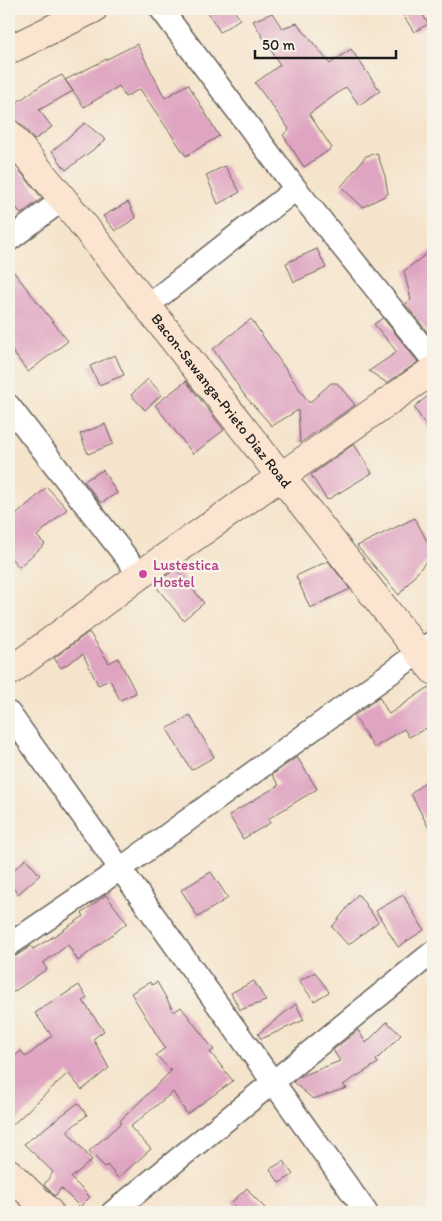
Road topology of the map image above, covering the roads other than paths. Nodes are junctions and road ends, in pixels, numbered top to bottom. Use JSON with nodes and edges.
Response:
{"nodes":[{"id":1,"x":93,"y":9,"type":"edge"},
{"id":2,"x":160,"y":9,"type":"edge"},
{"id":3,"x":9,"y":50,"type":"edge"},
{"id":4,"x":9,"y":134,"type":"edge"},
{"id":5,"x":296,"y":189,"type":"junction"},
{"id":6,"x":63,"y":199,"type":"junction"},
{"id":7,"x":9,"y":240,"type":"edge"},
{"id":8,"x":147,"y":306,"type":"junction"},
{"id":9,"x":433,"y":360,"type":"edge"},
{"id":10,"x":433,"y":370,"type":"edge"},
{"id":11,"x":9,"y":406,"type":"edge"},
{"id":12,"x":282,"y":477,"type":"junction"},
{"id":13,"x":140,"y":575,"type":"junction"},
{"id":14,"x":428,"y":655,"type":"edge"},
{"id":15,"x":9,"y":672,"type":"edge"},
{"id":16,"x":9,"y":713,"type":"edge"},
{"id":17,"x":119,"y":870,"type":"junction"},
{"id":18,"x":9,"y":945,"type":"edge"},
{"id":19,"x":433,"y":952,"type":"edge"},
{"id":20,"x":272,"y":1082,"type":"junction"},
{"id":21,"x":9,"y":1173,"type":"edge"},
{"id":22,"x":49,"y":1212,"type":"edge"},
{"id":23,"x":113,"y":1212,"type":"edge"},
{"id":24,"x":366,"y":1212,"type":"edge"}],
"edges":[{"from":1,"to":3,"type":"main road"},
{"from":2,"to":5,"type":"street"},
{"from":4,"to":6,"type":"main road","name":"Bacon-Sawanga-Prieto Diaz Road"},
{"from":5,"to":8,"type":"street"},
{"from":5,"to":9,"type":"street"},
{"from":6,"to":7,"type":"street"},
{"from":6,"to":8,"type":"main road","name":"Bacon-Sawanga-Prieto Diaz Road"},
{"from":8,"to":12,"type":"main road","name":"Bacon-Sawanga-Prieto Diaz Road"},
{"from":10,"to":12,"type":"main road"},
{"from":11,"to":13,"type":"street"},
{"from":12,"to":13,"type":"main road"},
{"from":12,"to":14,"type":"main road","name":"Bacon-Sawanga-Prieto Diaz Road"},
{"from":13,"to":15,"type":"main road"},
{"from":14,"to":17,"type":"street"},
{"from":16,"to":17,"type":"street"},
{"from":17,"to":18,"type":"street"},
{"from":17,"to":20,"type":"street"},
{"from":19,"to":20,"type":"street"},
{"from":20,"to":23,"type":"street"},
{"from":20,"to":24,"type":"street"},
{"from":21,"to":22,"type":"main road"}]}
